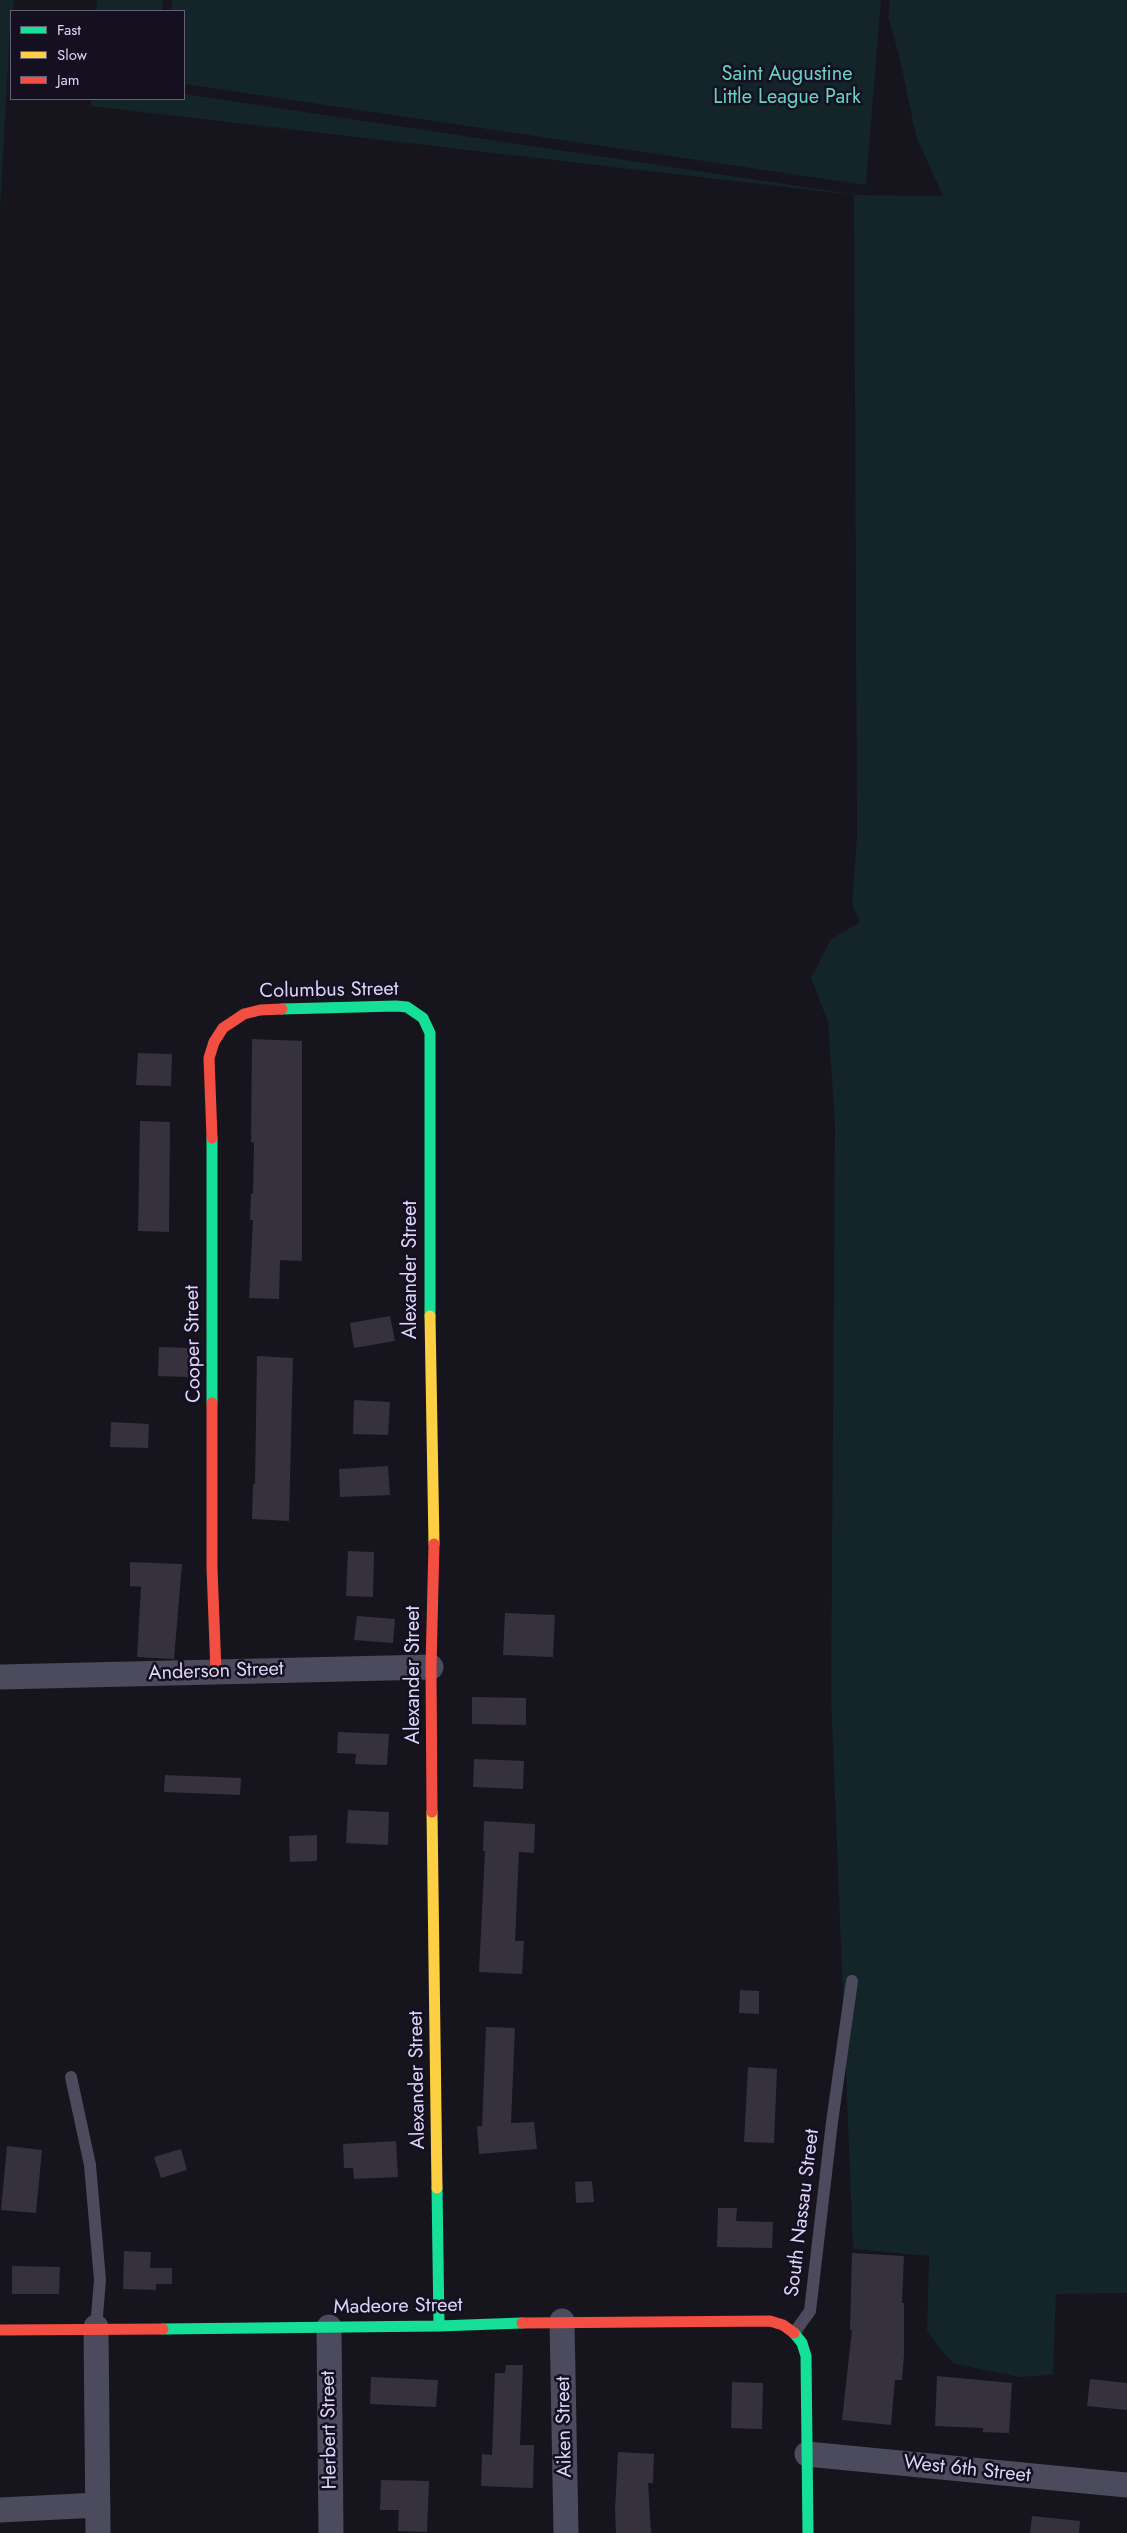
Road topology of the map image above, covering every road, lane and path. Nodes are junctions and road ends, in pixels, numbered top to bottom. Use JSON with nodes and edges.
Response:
{"nodes":[{"id":1,"x":229,"y":1022,"type":"joint"},
{"id":2,"x":426,"y":1024,"type":"joint"},
{"id":3,"x":431,"y":1667,"type":"junction"},
{"id":4,"x":216,"y":1672,"type":"junction"},
{"id":5,"x":0,"y":1677,"type":"edge"},
{"id":6,"x":852,"y":1981,"type":"dead end"},
{"id":7,"x":71,"y":2076,"type":"dead end"},
{"id":8,"x":562,"y":2321,"type":"junction"},
{"id":9,"x":439,"y":2326,"type":"junction"},
{"id":10,"x":328,"y":2327,"type":"junction"},
{"id":11,"x":96,"y":2328,"type":"junction"},
{"id":12,"x":0,"y":2330,"type":"edge"},
{"id":13,"x":794,"y":2333,"type":"junction"},
{"id":14,"x":807,"y":2454,"type":"junction"},
{"id":15,"x":1127,"y":2485,"type":"edge"},
{"id":16,"x":98,"y":2504,"type":"junction"},
{"id":17,"x":0,"y":2510,"type":"edge"},
{"id":18,"x":98,"y":2533,"type":"edge"},
{"id":19,"x":331,"y":2533,"type":"edge"},
{"id":20,"x":566,"y":2533,"type":"edge"},
{"id":21,"x":808,"y":2533,"type":"edge"}],
"edges":[{"from":1,"to":2,"type":"street","name":"Columbus Street"},
{"from":1,"to":4,"type":"street","name":"Cooper Street"},
{"from":2,"to":3,"type":"street","name":"Alexander Street"},
{"from":3,"to":4,"type":"street","name":"Anderson Street"},
{"from":3,"to":9,"type":"street","name":"Alexander Street"},
{"from":4,"to":5,"type":"street","name":"Anderson Street"},
{"from":6,"to":13,"type":"lane","name":"South Nassau Street"},
{"from":7,"to":11,"type":"lane"},
{"from":8,"to":9,"type":"street","name":"Madeore Street"},
{"from":8,"to":13,"type":"street","name":"Madeore Street"},
{"from":8,"to":20,"type":"street","name":"Aiken Street"},
{"from":9,"to":10,"type":"street","name":"Madeore Street"},
{"from":10,"to":11,"type":"street","name":"Madeore Street"},
{"from":10,"to":19,"type":"street","name":"Herbert Street"},
{"from":11,"to":12,"type":"street","name":"Madeore Street"},
{"from":11,"to":16,"type":"street"},
{"from":13,"to":14,"type":"street"},
{"from":14,"to":15,"type":"street","name":"West 6th Street"},
{"from":14,"to":21,"type":"street"},
{"from":16,"to":17,"type":"street"},
{"from":16,"to":18,"type":"street"}]}
